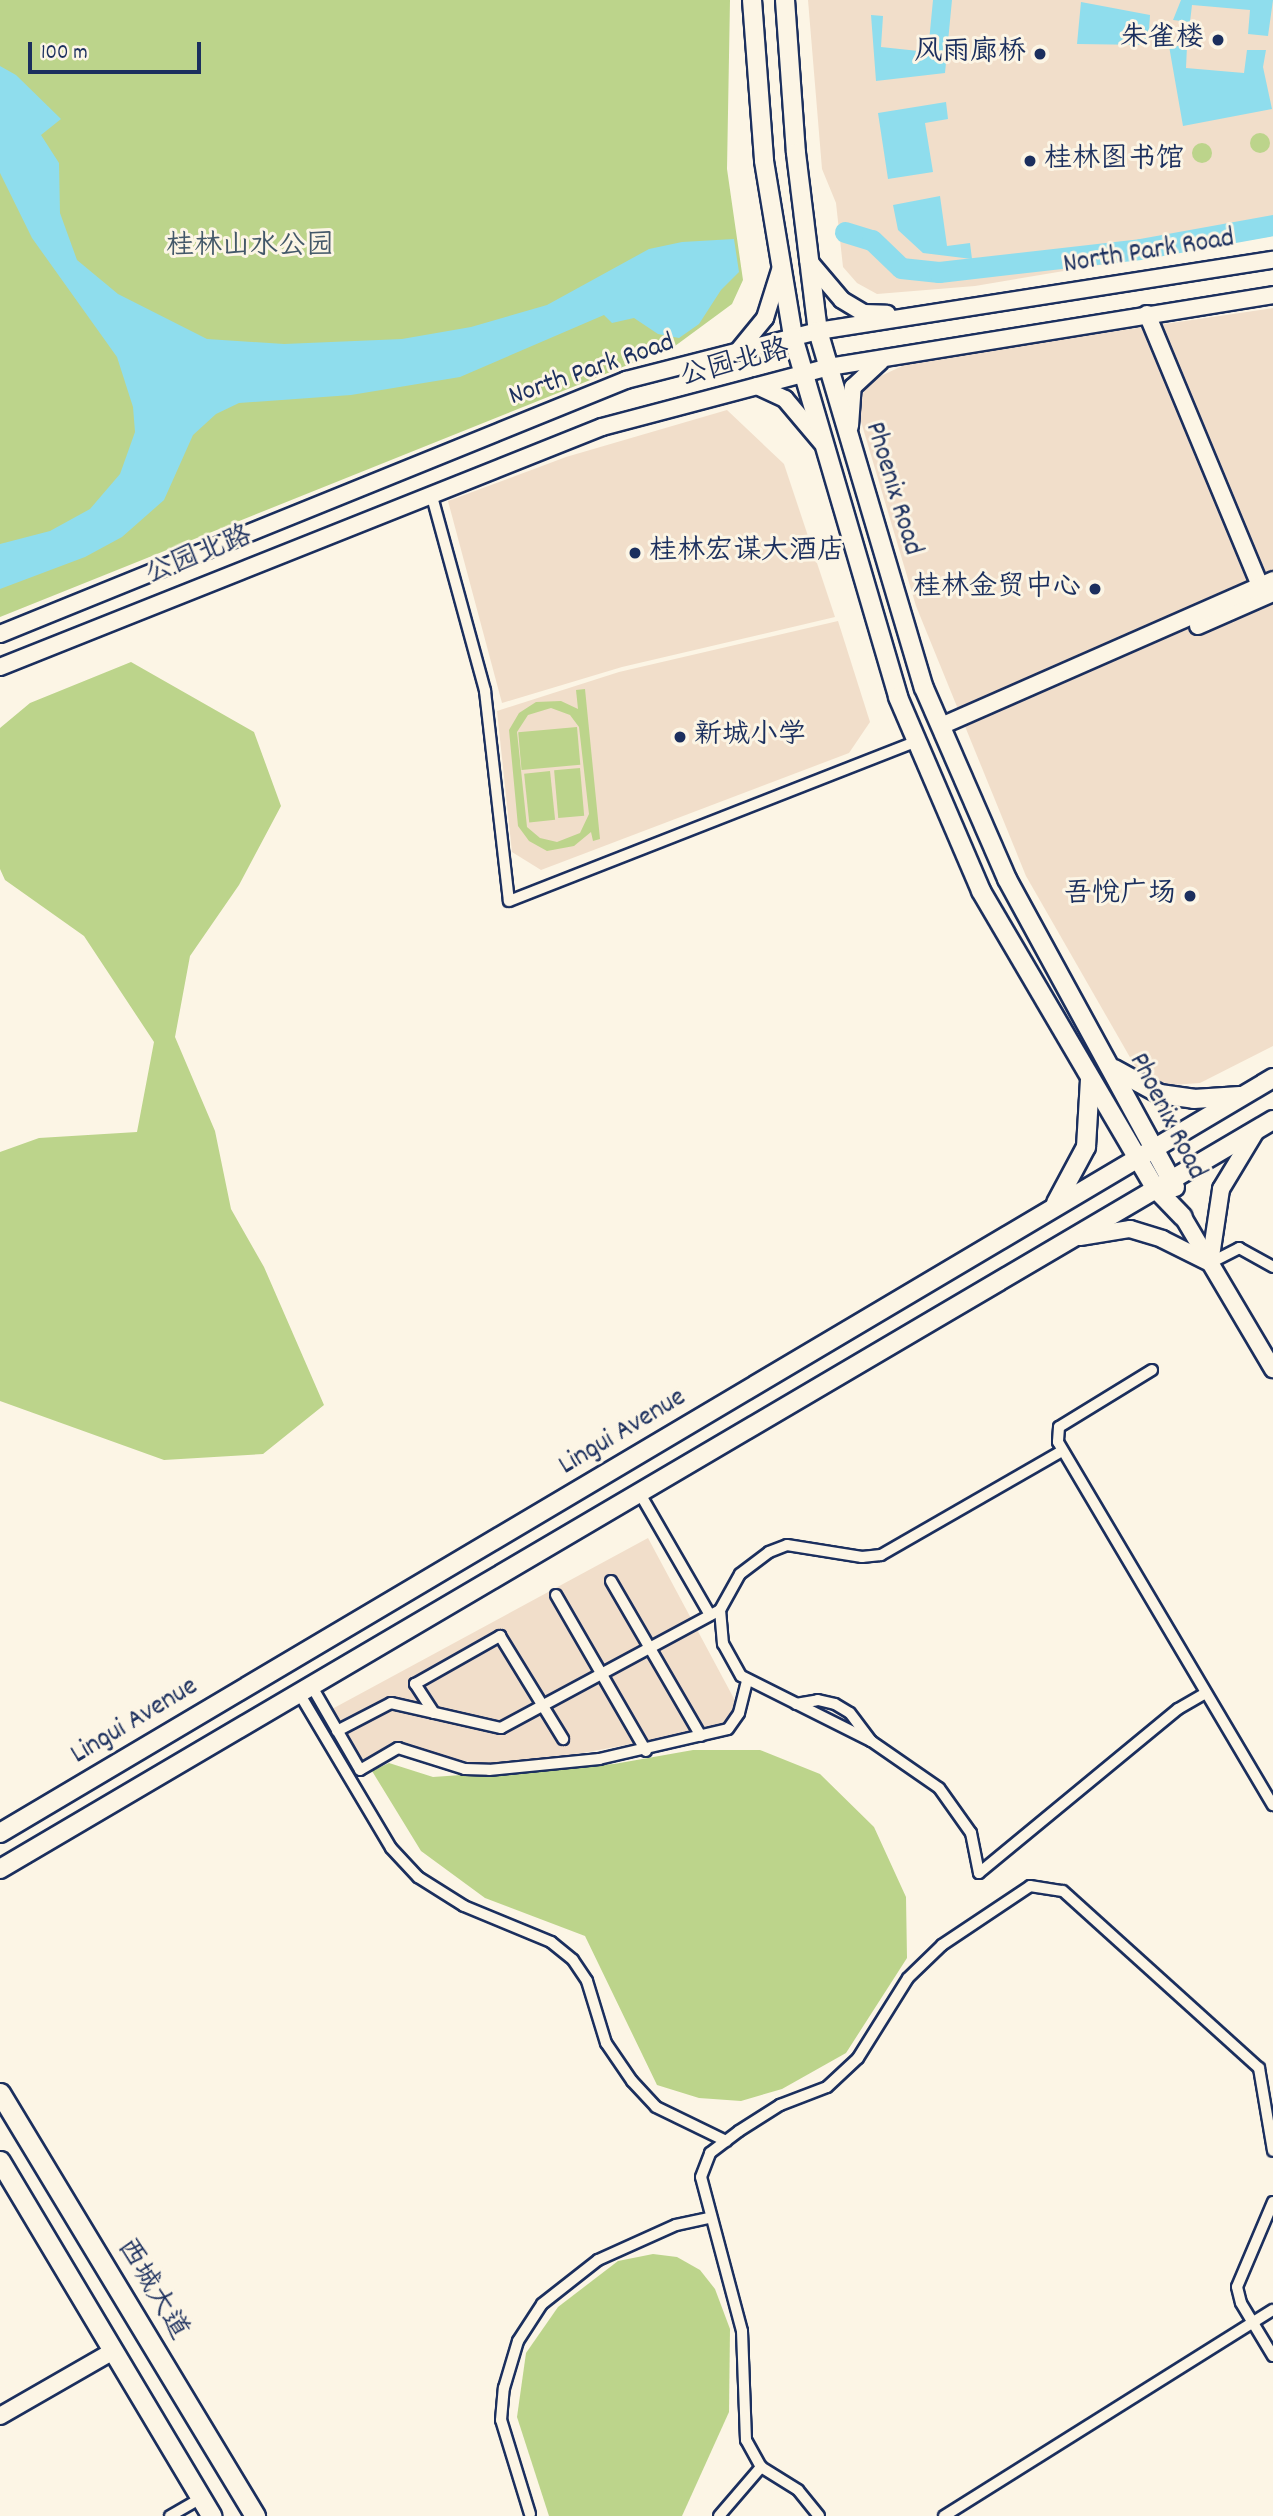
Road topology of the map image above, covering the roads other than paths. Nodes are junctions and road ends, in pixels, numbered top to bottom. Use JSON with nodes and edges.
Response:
{"nodes":[{"id":1,"x":752,"y":0,"type":"edge"},
{"id":2,"x":785,"y":0,"type":"edge"},
{"id":3,"x":808,"y":260,"type":"junction"},
{"id":4,"x":1273,"y":260,"type":"edge"},
{"id":5,"x":781,"y":265,"type":"junction"},
{"id":6,"x":1273,"y":295,"type":"edge"},
{"id":7,"x":1151,"y":314,"type":"junction"},
{"id":8,"x":914,"y":316,"type":"junction"},
{"id":9,"x":818,"y":331,"type":"junction"},
{"id":10,"x":793,"y":337,"type":"junction"},
{"id":11,"x":737,"y":352,"type":"junction"},
{"id":12,"x":886,"y":358,"type":"junction"},
{"id":13,"x":829,"y":368,"type":"junction"},
{"id":14,"x":804,"y":374,"type":"junction"},
{"id":15,"x":757,"y":386,"type":"junction"},
{"id":16,"x":850,"y":439,"type":"junction"},
{"id":17,"x":825,"y":446,"type":"junction"},
{"id":18,"x":431,"y":492,"type":"junction"},
{"id":19,"x":1268,"y":589,"type":"edge"},
{"id":20,"x":0,"y":634,"type":"edge"},
{"id":21,"x":0,"y":667,"type":"edge"},
{"id":22,"x":944,"y":731,"type":"junction"},
{"id":23,"x":915,"y":742,"type":"junction"},
{"id":24,"x":1111,"y":1067,"type":"junction"},
{"id":25,"x":1090,"y":1075,"type":"junction"},
{"id":26,"x":1273,"y":1078,"type":"edge"},
{"id":27,"x":1244,"y":1096,"type":"junction"},
{"id":28,"x":1265,"y":1125,"type":"edge"},
{"id":29,"x":1156,"y":1147,"type":"junction"},
{"id":30,"x":1138,"y":1157,"type":"junction"},
{"id":31,"x":1173,"y":1178,"type":"junction"},
{"id":32,"x":1155,"y":1188,"type":"junction"},
{"id":33,"x":1053,"y":1208,"type":"junction"},
{"id":34,"x":1183,"y":1217,"type":"junction"},
{"id":35,"x":1066,"y":1240,"type":"junction"},
{"id":36,"x":1210,"y":1263,"type":"junction"},
{"id":37,"x":1273,"y":1267,"type":"edge"},
{"id":38,"x":1273,"y":1369,"type":"edge"},
{"id":39,"x":1152,"y":1370,"type":"dead end"},
{"id":40,"x":1062,"y":1451,"type":"junction"},
{"id":41,"x":639,"y":1492,"type":"junction"},
{"id":42,"x":611,"y":1581,"type":"dead end"},
{"id":43,"x":556,"y":1595,"type":"dead end"},
{"id":44,"x":715,"y":1612,"type":"junction"},
{"id":45,"x":747,"y":1680,"type":"junction"},
{"id":46,"x":305,"y":1689,"type":"junction"},
{"id":47,"x":1206,"y":1693,"type":"junction"},
{"id":48,"x":796,"y":1704,"type":"junction"},
{"id":49,"x":542,"y":1706,"type":"junction"},
{"id":50,"x":434,"y":1713,"type":"junction"},
{"id":51,"x":337,"y":1731,"type":"junction"},
{"id":52,"x":701,"y":1736,"type":"junction"},
{"id":53,"x":563,"y":1739,"type":"dead end"},
{"id":54,"x":871,"y":1741,"type":"junction"},
{"id":55,"x":646,"y":1751,"type":"junction"},
{"id":56,"x":1273,"y":1805,"type":"edge"},
{"id":57,"x":0,"y":1833,"type":"edge"},
{"id":58,"x":0,"y":1869,"type":"edge"},
{"id":59,"x":0,"y":2093,"type":"edge"},
{"id":60,"x":726,"y":2141,"type":"junction"},
{"id":61,"x":1273,"y":2151,"type":"edge"},
{"id":62,"x":0,"y":2161,"type":"edge"},
{"id":63,"x":1273,"y":2202,"type":"edge"},
{"id":64,"x":710,"y":2218,"type":"junction"},
{"id":65,"x":1273,"y":2310,"type":"edge"},
{"id":66,"x":1253,"y":2322,"type":"junction"},
{"id":67,"x":113,"y":2351,"type":"junction"},
{"id":68,"x":1273,"y":2356,"type":"edge"},
{"id":69,"x":0,"y":2416,"type":"edge"},
{"id":70,"x":761,"y":2468,"type":"junction"},
{"id":71,"x":201,"y":2498,"type":"junction"},
{"id":72,"x":530,"y":2515,"type":"edge"},
{"id":73,"x":170,"y":2516,"type":"edge"},
{"id":74,"x":212,"y":2516,"type":"edge"},
{"id":75,"x":255,"y":2516,"type":"edge"},
{"id":76,"x":719,"y":2516,"type":"edge"},
{"id":77,"x":819,"y":2516,"type":"edge"},
{"id":78,"x":944,"y":2516,"type":"edge"}],
"edges":[{"from":1,"to":5,"type":"main road","name":"Phoenix Road"},
{"from":2,"to":3,"type":"main road","name":"Phoenix Road"},
{"from":3,"to":8,"type":"main road"},
{"from":3,"to":9,"type":"main road","name":"Phoenix Road"},
{"from":4,"to":8,"type":"main road","name":"North Park Road"},
{"from":5,"to":10,"type":"main road","name":"Phoenix Road"},
{"from":5,"to":11,"type":"main road"},
{"from":6,"to":7,"type":"main road","name":"公园北路"},
{"from":7,"to":12,"type":"main road","name":"公园北路"},
{"from":7,"to":19,"type":"main road"},
{"from":8,"to":9,"type":"main road","name":"North Park Road"},
{"from":9,"to":10,"type":"main road","name":"North Park Road"},
{"from":9,"to":13,"type":"main road","name":"Phoenix Road"},
{"from":10,"to":11,"type":"main road","name":"North Park Road"},
{"from":10,"to":14,"type":"main road","name":"Phoenix Road"},
{"from":11,"to":20,"type":"main road","name":"North Park Road"},
{"from":12,"to":13,"type":"main road","name":"公园北路"},
{"from":12,"to":16,"type":"main road"},
{"from":13,"to":14,"type":"main road","name":"公园北路"},
{"from":13,"to":16,"type":"main road","name":"Phoenix Road"},
{"from":14,"to":15,"type":"main road","name":"公园北路"},
{"from":14,"to":17,"type":"main road","name":"Phoenix Road"},
{"from":15,"to":17,"type":"main road"},
{"from":15,"to":18,"type":"main road","name":"公园北路"},
{"from":16,"to":22,"type":"main road","name":"Phoenix Road"},
{"from":17,"to":23,"type":"main road","name":"Phoenix Road"},
{"from":18,"to":21,"type":"main road","name":"公园北路"},
{"from":18,"to":23,"type":"street"},
{"from":19,"to":22,"type":"main road"},
{"from":22,"to":24,"type":"main road","name":"Phoenix Road"},
{"from":23,"to":25,"type":"main road","name":"Phoenix Road"},
{"from":24,"to":27,"type":"main road"},
{"from":24,"to":29,"type":"main road","name":"Phoenix Road"},
{"from":25,"to":30,"type":"main road","name":"Phoenix Road"},
{"from":25,"to":33,"type":"main road"},
{"from":26,"to":27,"type":"main road","name":"Lingui Avenue"},
{"from":27,"to":29,"type":"main road","name":"Lingui Avenue"},
{"from":28,"to":31,"type":"main road","name":"Lingui Avenue"},
{"from":28,"to":36,"type":"main road"},
{"from":29,"to":30,"type":"main road","name":"Lingui Avenue"},
{"from":29,"to":31,"type":"main road","name":"Phoenix Road"},
{"from":30,"to":32,"type":"main road","name":"Phoenix Road"},
{"from":30,"to":33,"type":"main road","name":"Lingui Avenue"},
{"from":31,"to":32,"type":"main road","name":"Lingui Avenue"},
{"from":31,"to":34,"type":"main road","name":"Phoenix Road"},
{"from":32,"to":34,"type":"main road","name":"Phoenix Road"},
{"from":32,"to":35,"type":"main road","name":"Lingui Avenue"},
{"from":33,"to":57,"type":"main road","name":"Lingui Avenue"},
{"from":34,"to":36,"type":"main road"},
{"from":35,"to":36,"type":"main road"},
{"from":35,"to":41,"type":"main road","name":"Lingui Avenue"},
{"from":36,"to":37,"type":"street"},
{"from":36,"to":38,"type":"main road"},
{"from":39,"to":40,"type":"street"},
{"from":40,"to":44,"type":"street"},
{"from":40,"to":47,"type":"street"},
{"from":41,"to":44,"type":"street"},
{"from":41,"to":46,"type":"main road","name":"Lingui Avenue"},
{"from":42,"to":52,"type":"street"},
{"from":43,"to":55,"type":"street"},
{"from":44,"to":45,"type":"street"},
{"from":44,"to":49,"type":"street"},
{"from":45,"to":48,"type":"street"},
{"from":45,"to":52,"type":"street"},
{"from":46,"to":51,"type":"street"},
{"from":46,"to":58,"type":"main road","name":"Lingui Avenue"},
{"from":46,"to":60,"type":"street"},
{"from":47,"to":54,"type":"street"},
{"from":47,"to":56,"type":"street"},
{"from":48,"to":54,"type":"street"},
{"from":48,"to":54,"type":"street"},
{"from":49,"to":50,"type":"street"},
{"from":49,"to":50,"type":"street"},
{"from":49,"to":53,"type":"street"},
{"from":50,"to":51,"type":"street"},
{"from":51,"to":55,"type":"street"},
{"from":52,"to":55,"type":"street"},
{"from":59,"to":75,"type":"highway","name":"西城大道"},
{"from":60,"to":61,"type":"street"},
{"from":60,"to":64,"type":"street"},
{"from":62,"to":67,"type":"highway"},
{"from":63,"to":66,"type":"street"},
{"from":64,"to":70,"type":"street"},
{"from":64,"to":72,"type":"street"},
{"from":65,"to":66,"type":"street"},
{"from":66,"to":68,"type":"street"},
{"from":66,"to":78,"type":"street"},
{"from":67,"to":69,"type":"main road"},
{"from":67,"to":71,"type":"highway"},
{"from":70,"to":76,"type":"street"},
{"from":70,"to":77,"type":"street"},
{"from":71,"to":73,"type":"street"},
{"from":71,"to":74,"type":"highway"}]}
